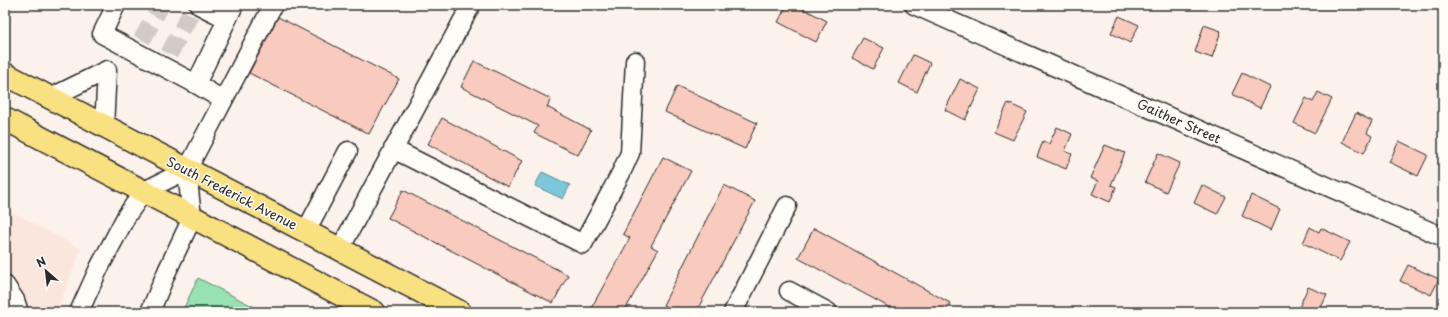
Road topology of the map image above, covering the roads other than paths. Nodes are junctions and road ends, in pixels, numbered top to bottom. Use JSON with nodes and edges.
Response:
{"nodes":[{"id":1,"x":116,"y":5,"type":"edge"},
{"id":2,"x":273,"y":5,"type":"edge"},
{"id":3,"x":470,"y":5,"type":"edge"},
{"id":4,"x":914,"y":5,"type":"edge"},
{"id":5,"x":195,"y":8,"type":"edge"},
{"id":6,"x":231,"y":12,"type":"edge"},
{"id":7,"x":133,"y":46,"type":"junction"},
{"id":8,"x":635,"y":61,"type":"dead end"},
{"id":9,"x":107,"y":70,"type":"junction"},
{"id":10,"x":5,"y":74,"type":"edge"},
{"id":11,"x":196,"y":84,"type":"junction"},
{"id":12,"x":50,"y":98,"type":"junction"},
{"id":13,"x":223,"y":100,"type":"junction"},
{"id":14,"x":5,"y":119,"type":"edge"},
{"id":15,"x":104,"y":127,"type":"junction"},
{"id":16,"x":393,"y":149,"type":"junction"},
{"id":17,"x":348,"y":151,"type":"dead end"},
{"id":18,"x":187,"y":170,"type":"junction"},
{"id":19,"x":144,"y":191,"type":"junction"},
{"id":20,"x":787,"y":206,"type":"dead end"},
{"id":21,"x":192,"y":218,"type":"junction"},
{"id":22,"x":306,"y":231,"type":"junction"},
{"id":23,"x":1443,"y":237,"type":"edge"},
{"id":24,"x":340,"y":249,"type":"junction"},
{"id":25,"x":5,"y":285,"type":"edge"},
{"id":26,"x":789,"y":291,"type":"dead end"},
{"id":27,"x":19,"y":312,"type":"edge"},
{"id":28,"x":79,"y":312,"type":"edge"},
{"id":29,"x":150,"y":312,"type":"edge"},
{"id":30,"x":374,"y":312,"type":"edge"},
{"id":31,"x":460,"y":312,"type":"edge"},
{"id":32,"x":733,"y":312,"type":"edge"},
{"id":33,"x":828,"y":312,"type":"edge"}],
"edges":[{"from":1,"to":7,"type":"street"},
{"from":2,"to":13,"type":"street"},
{"from":3,"to":16,"type":"street"},
{"from":4,"to":23,"type":"street","name":"Gaither Street"},
{"from":5,"to":6,"type":"street"},
{"from":6,"to":11,"type":"street"},
{"from":7,"to":9,"type":"street"},
{"from":7,"to":11,"type":"street"},
{"from":8,"to":16,"type":"street"},
{"from":9,"to":12,"type":"street"},
{"from":9,"to":15,"type":"street"},
{"from":10,"to":12,"type":"main road","name":"South Frederick Avenue"},
{"from":11,"to":13,"type":"street"},
{"from":12,"to":15,"type":"main road","name":"South Frederick Avenue"},
{"from":13,"to":18,"type":"street"},
{"from":14,"to":19,"type":"main road"},
{"from":15,"to":18,"type":"main road","name":"South Frederick Avenue"},
{"from":16,"to":24,"type":"street"},
{"from":17,"to":22,"type":"street"},
{"from":18,"to":19,"type":"street"},
{"from":18,"to":21,"type":"street"},
{"from":18,"to":22,"type":"main road","name":"South Frederick Avenue"},
{"from":19,"to":21,"type":"main road"},
{"from":19,"to":28,"type":"street"},
{"from":20,"to":32,"type":"street"},
{"from":21,"to":29,"type":"street"},
{"from":21,"to":30,"type":"main road"},
{"from":22,"to":24,"type":"main road","name":"South Frederick Avenue"},
{"from":24,"to":31,"type":"main road","name":"South Frederick Avenue"},
{"from":25,"to":27,"type":"street"},
{"from":26,"to":33,"type":"street"}]}
